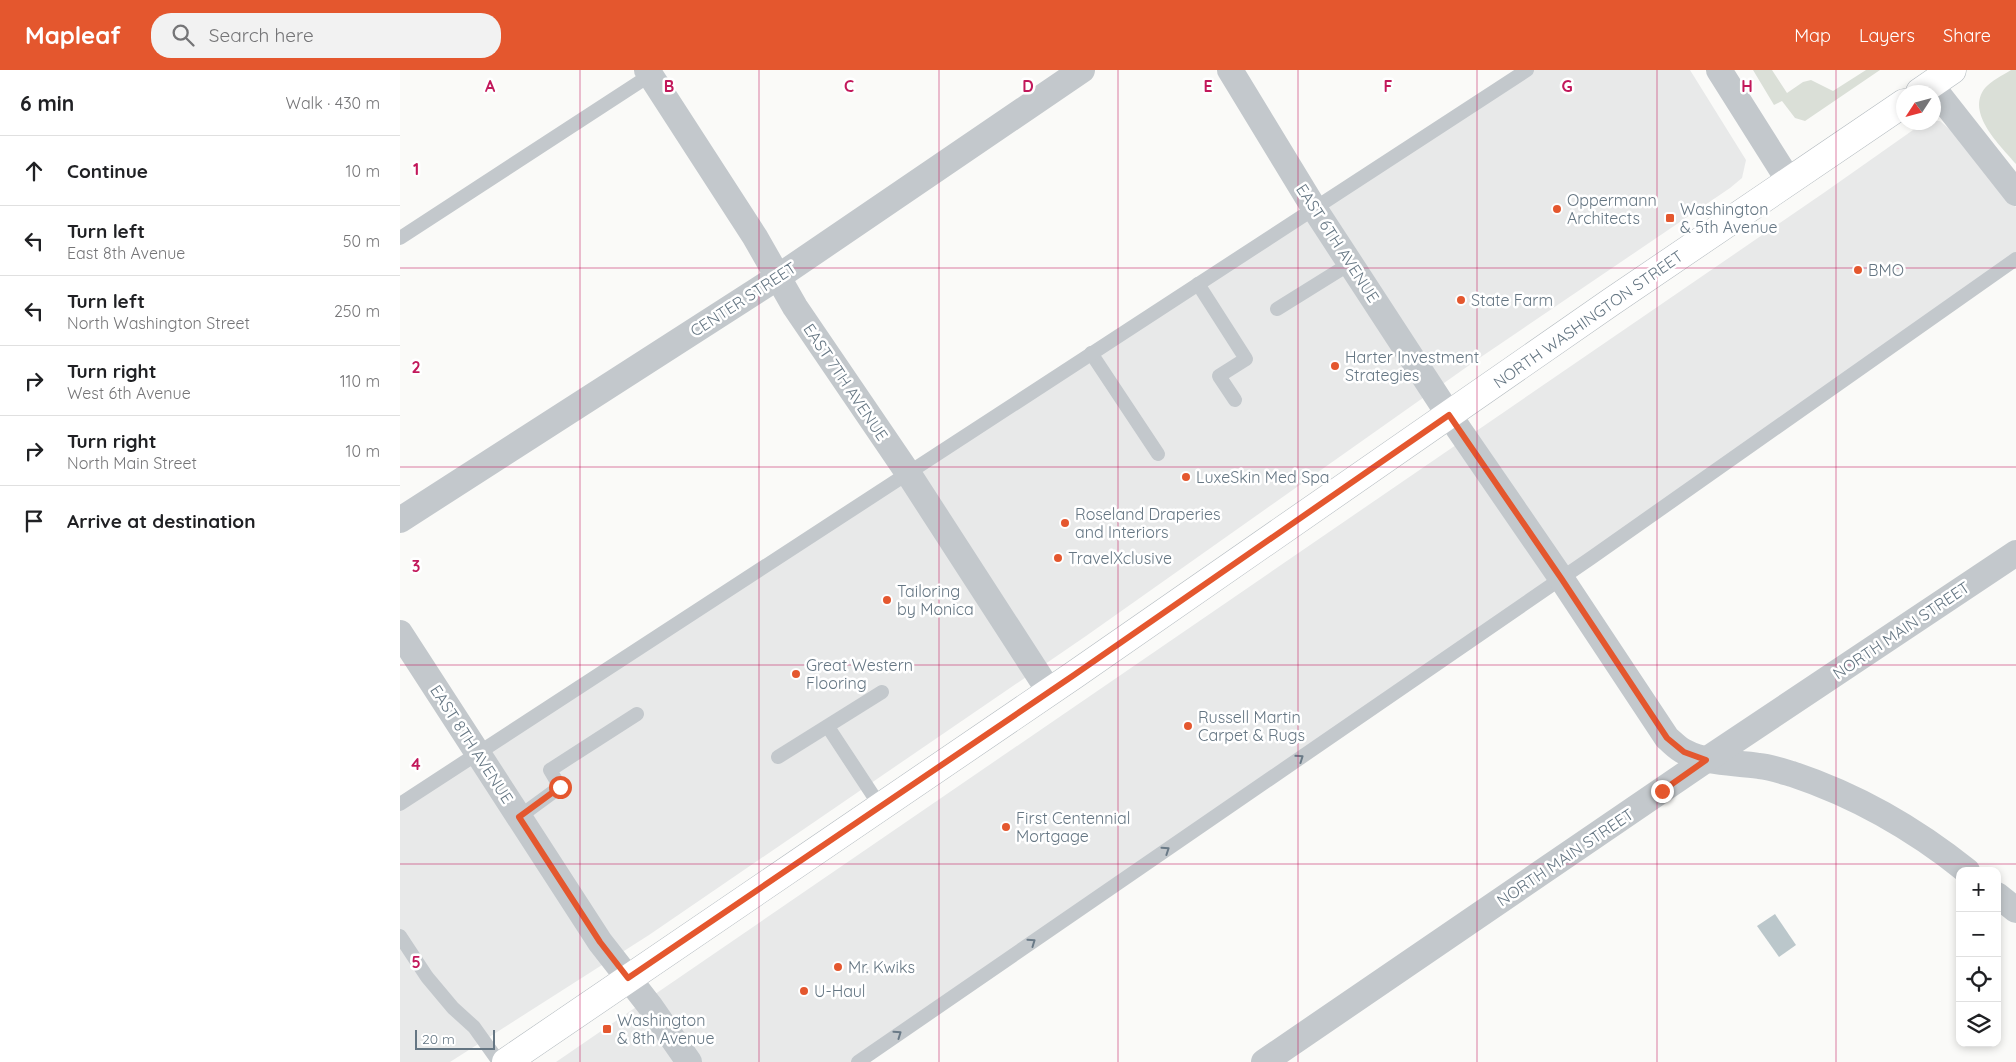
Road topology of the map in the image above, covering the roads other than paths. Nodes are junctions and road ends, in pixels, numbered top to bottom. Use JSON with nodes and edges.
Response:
{"nodes":[{"id":1,"x":1082,"y":70,"type":"edge"},
{"id":2,"x":1230,"y":70,"type":"edge"},
{"id":3,"x":1527,"y":70,"type":"edge"},
{"id":4,"x":1719,"y":70,"type":"edge"},
{"id":5,"x":652,"y":72,"type":"edge"},
{"id":6,"x":1934,"y":82,"type":"edge"},
{"id":7,"x":1896,"y":108,"type":"edge"},
{"id":8,"x":1789,"y":181,"type":"junction"},
{"id":9,"x":2016,"y":194,"type":"edge"},
{"id":10,"x":1314,"y":208,"type":"junction"},
{"id":11,"x":400,"y":238,"type":"edge"},
{"id":12,"x":2016,"y":259,"type":"edge"},
{"id":13,"x":1351,"y":263,"type":"junction"},
{"id":14,"x":778,"y":277,"type":"junction"},
{"id":15,"x":1198,"y":284,"type":"junction"},
{"id":16,"x":1277,"y":309,"type":"dead end"},
{"id":17,"x":1092,"y":353,"type":"junction"},
{"id":18,"x":1235,"y":400,"type":"dead end"},
{"id":19,"x":1449,"y":415,"type":"junction"},
{"id":20,"x":1158,"y":454,"type":"dead end"},
{"id":21,"x":908,"y":473,"type":"junction"},
{"id":22,"x":400,"y":520,"type":"edge"},
{"id":23,"x":2016,"y":552,"type":"edge"},
{"id":24,"x":1561,"y":578,"type":"junction"},
{"id":25,"x":400,"y":633,"type":"edge"},
{"id":26,"x":1049,"y":691,"type":"junction"},
{"id":27,"x":882,"y":692,"type":"dead end"},
{"id":28,"x":637,"y":714,"type":"dead end"},
{"id":29,"x":828,"y":727,"type":"junction"},
{"id":30,"x":478,"y":753,"type":"junction"},
{"id":31,"x":778,"y":757,"type":"dead end"},
{"id":32,"x":1706,"y":760,"type":"junction"},
{"id":33,"x":400,"y":804,"type":"edge"},
{"id":34,"x":880,"y":806,"type":"junction"},
{"id":35,"x":519,"y":817,"type":"junction"},
{"id":36,"x":1962,"y":867,"type":"edge"},
{"id":37,"x":2001,"y":898,"type":"edge"},
{"id":38,"x":2016,"y":910,"type":"edge"},
{"id":39,"x":400,"y":936,"type":"edge"},
{"id":40,"x":628,"y":978,"type":"junction"},
{"id":41,"x":499,"y":1062,"type":"edge"},
{"id":42,"x":506,"y":1062,"type":"edge"},
{"id":43,"x":689,"y":1062,"type":"edge"},
{"id":44,"x":858,"y":1062,"type":"edge"},
{"id":45,"x":1264,"y":1062,"type":"edge"}],
"edges":[{"from":1,"to":14,"type":"street","name":"CENTER STREET"},
{"from":2,"to":10,"type":"street","name":"EAST 6TH AVENUE"},
{"from":3,"to":10,"type":"lane"},
{"from":4,"to":8,"type":"street"},
{"from":5,"to":11,"type":"lane"},
{"from":5,"to":14,"type":"street","name":"EAST 7TH AVENUE"},
{"from":6,"to":9,"type":"street"},
{"from":7,"to":8,"type":"main road","name":"NORTH WASHINGTON STREET"},
{"from":8,"to":19,"type":"main road","name":"NORTH WASHINGTON STREET"},
{"from":10,"to":13,"type":"street","name":"EAST 6TH AVENUE"},
{"from":10,"to":15,"type":"lane"},
{"from":12,"to":24,"type":"lane"},
{"from":13,"to":16,"type":"lane"},
{"from":13,"to":19,"type":"street","name":"EAST 6TH AVENUE"},
{"from":14,"to":21,"type":"street","name":"EAST 7TH AVENUE"},
{"from":14,"to":22,"type":"street","name":"CENTER STREET"},
{"from":15,"to":17,"type":"lane"},
{"from":15,"to":18,"type":"lane"},
{"from":17,"to":20,"type":"lane"},
{"from":17,"to":21,"type":"lane"},
{"from":19,"to":24,"type":"street","name":"EAST 6TH AVENUE"},
{"from":19,"to":26,"type":"main road","name":"NORTH WASHINGTON STREET"},
{"from":21,"to":26,"type":"street","name":"EAST 7TH AVENUE"},
{"from":21,"to":30,"type":"lane"},
{"from":23,"to":32,"type":"street","name":"NORTH MAIN STREET"},
{"from":24,"to":32,"type":"street","name":"EAST 6TH AVENUE"},
{"from":44,"to":24,"type":"lane","one_way":true},
{"from":25,"to":30,"type":"street","name":"EAST 8TH AVENUE"},
{"from":26,"to":34,"type":"main road","name":"NORTH WASHINGTON STREET"},
{"from":27,"to":29,"type":"lane"},
{"from":28,"to":35,"type":"lane"},
{"from":29,"to":31,"type":"lane"},
{"from":29,"to":34,"type":"lane"},
{"from":30,"to":33,"type":"lane"},
{"from":30,"to":35,"type":"street","name":"EAST 8TH AVENUE"},
{"from":32,"to":36,"type":"street","name":"EAST 6TH AVENUE"},
{"from":32,"to":45,"type":"street","name":"NORTH MAIN STREET"},
{"from":34,"to":40,"type":"main road","name":"NORTH WASHINGTON STREET"},
{"from":35,"to":40,"type":"street","name":"EAST 8TH AVENUE"},
{"from":37,"to":38,"type":"street"},
{"from":39,"to":41,"type":"lane"},
{"from":40,"to":42,"type":"main road","name":"NORTH WASHINGTON STREET"},
{"from":40,"to":43,"type":"street","name":"EAST 8TH AVENUE"}]}
